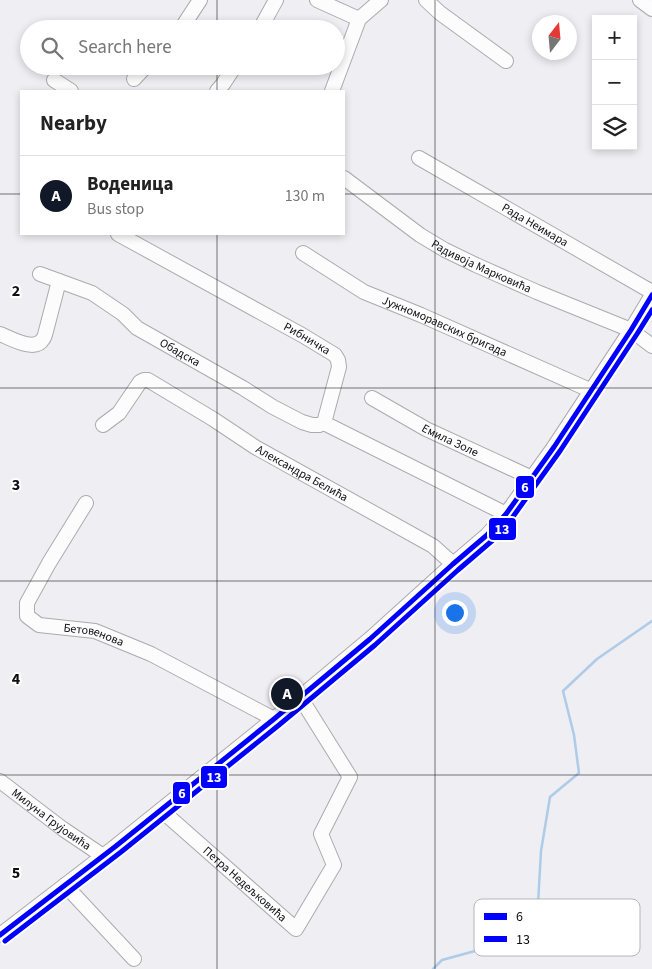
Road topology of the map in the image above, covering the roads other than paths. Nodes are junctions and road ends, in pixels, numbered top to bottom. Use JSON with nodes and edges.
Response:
{"nodes":[{"id":1,"x":200,"y":0,"type":"edge"},
{"id":2,"x":276,"y":0,"type":"edge"},
{"id":3,"x":317,"y":0,"type":"edge"},
{"id":4,"x":381,"y":0,"type":"edge"},
{"id":5,"x":426,"y":0,"type":"edge"},
{"id":6,"x":640,"y":0,"type":"edge"},
{"id":7,"x":652,"y":9,"type":"edge"},
{"id":8,"x":359,"y":19,"type":"junction"},
{"id":9,"x":187,"y":20,"type":"edge"},
{"id":10,"x":265,"y":20,"type":"edge"},
{"id":11,"x":345,"y":56,"type":"edge"},
{"id":12,"x":506,"y":61,"type":"dead end"},
{"id":13,"x":138,"y":75,"type":"edge"},
{"id":14,"x":229,"y":75,"type":"edge"},
{"id":15,"x":338,"y":75,"type":"edge"},
{"id":16,"x":134,"y":79,"type":"dead end"},
{"id":17,"x":54,"y":80,"type":"dead end"},
{"id":18,"x":69,"y":90,"type":"edge"},
{"id":19,"x":217,"y":90,"type":"edge"},
{"id":20,"x":332,"y":90,"type":"edge"},
{"id":21,"x":419,"y":158,"type":"dead end"},
{"id":22,"x":345,"y":179,"type":"edge"},
{"id":23,"x":120,"y":235,"type":"edge"},
{"id":24,"x":303,"y":253,"type":"dead end"},
{"id":25,"x":40,"y":274,"type":"dead end"},
{"id":26,"x":59,"y":281,"type":"junction"},
{"id":27,"x":652,"y":293,"type":"edge"},
{"id":28,"x":632,"y":330,"type":"junction"},
{"id":29,"x":0,"y":334,"type":"edge"},
{"id":30,"x":652,"y":346,"type":"edge"},
{"id":31,"x":592,"y":391,"type":"junction"},
{"id":32,"x":372,"y":398,"type":"dead end"},
{"id":33,"x":324,"y":423,"type":"junction"},
{"id":34,"x":103,"y":425,"type":"dead end"},
{"id":35,"x":532,"y":478,"type":"junction"},
{"id":36,"x":86,"y":503,"type":"dead end"},
{"id":37,"x":506,"y":514,"type":"junction"},
{"id":38,"x":453,"y":564,"type":"junction"},
{"id":39,"x":300,"y":697,"type":"junction"},
{"id":40,"x":274,"y":719,"type":"junction"},
{"id":41,"x":0,"y":782,"type":"edge"},
{"id":42,"x":161,"y":810,"type":"junction"},
{"id":43,"x":103,"y":856,"type":"junction"},
{"id":44,"x":65,"y":885,"type":"junction"},
{"id":45,"x":0,"y":935,"type":"edge"},
{"id":46,"x":134,"y":959,"type":"dead end"}],
"edges":[{"from":1,"to":9,"type":"street"},
{"from":2,"to":10,"type":"street"},
{"from":3,"to":8,"type":"street"},
{"from":4,"to":8,"type":"street"},
{"from":5,"to":12,"type":"street"},
{"from":6,"to":7,"type":"street"},
{"from":8,"to":11,"type":"street"},
{"from":13,"to":16,"type":"street"},
{"from":14,"to":19,"type":"street"},
{"from":15,"to":20,"type":"street"},
{"from":17,"to":18,"type":"street"},
{"from":21,"to":27,"type":"street","name":"Рада Неимара"},
{"from":22,"to":28,"type":"street","name":"Радивоја Марковића"},
{"from":23,"to":33,"type":"street","name":"Рибничка"},
{"from":24,"to":31,"type":"street","name":"Јужноморавских бригада"},
{"from":25,"to":26,"type":"street","name":"Обадска"},
{"from":26,"to":29,"type":"street"},
{"from":26,"to":33,"type":"street","name":"Обадска"},
{"from":27,"to":28,"type":"street"},
{"from":28,"to":30,"type":"street","name":"Радивоја Марковића"},
{"from":28,"to":31,"type":"street"},
{"from":31,"to":35,"type":"street"},
{"from":32,"to":35,"type":"street","name":"Емила Золе"},
{"from":33,"to":37,"type":"street"},
{"from":34,"to":38,"type":"street","name":"Александра Белића"},
{"from":35,"to":37,"type":"street"},
{"from":36,"to":40,"type":"street","name":"Бетовенова"},
{"from":37,"to":38,"type":"street"},
{"from":38,"to":39,"type":"street"},
{"from":39,"to":40,"type":"street"},
{"from":39,"to":42,"type":"street","name":"Петра Недељковића"},
{"from":40,"to":42,"type":"street"},
{"from":41,"to":43,"type":"street","name":"Милуна Грујовића"},
{"from":42,"to":43,"type":"street"},
{"from":43,"to":44,"type":"street"},
{"from":44,"to":45,"type":"street"},
{"from":44,"to":46,"type":"street"}]}
